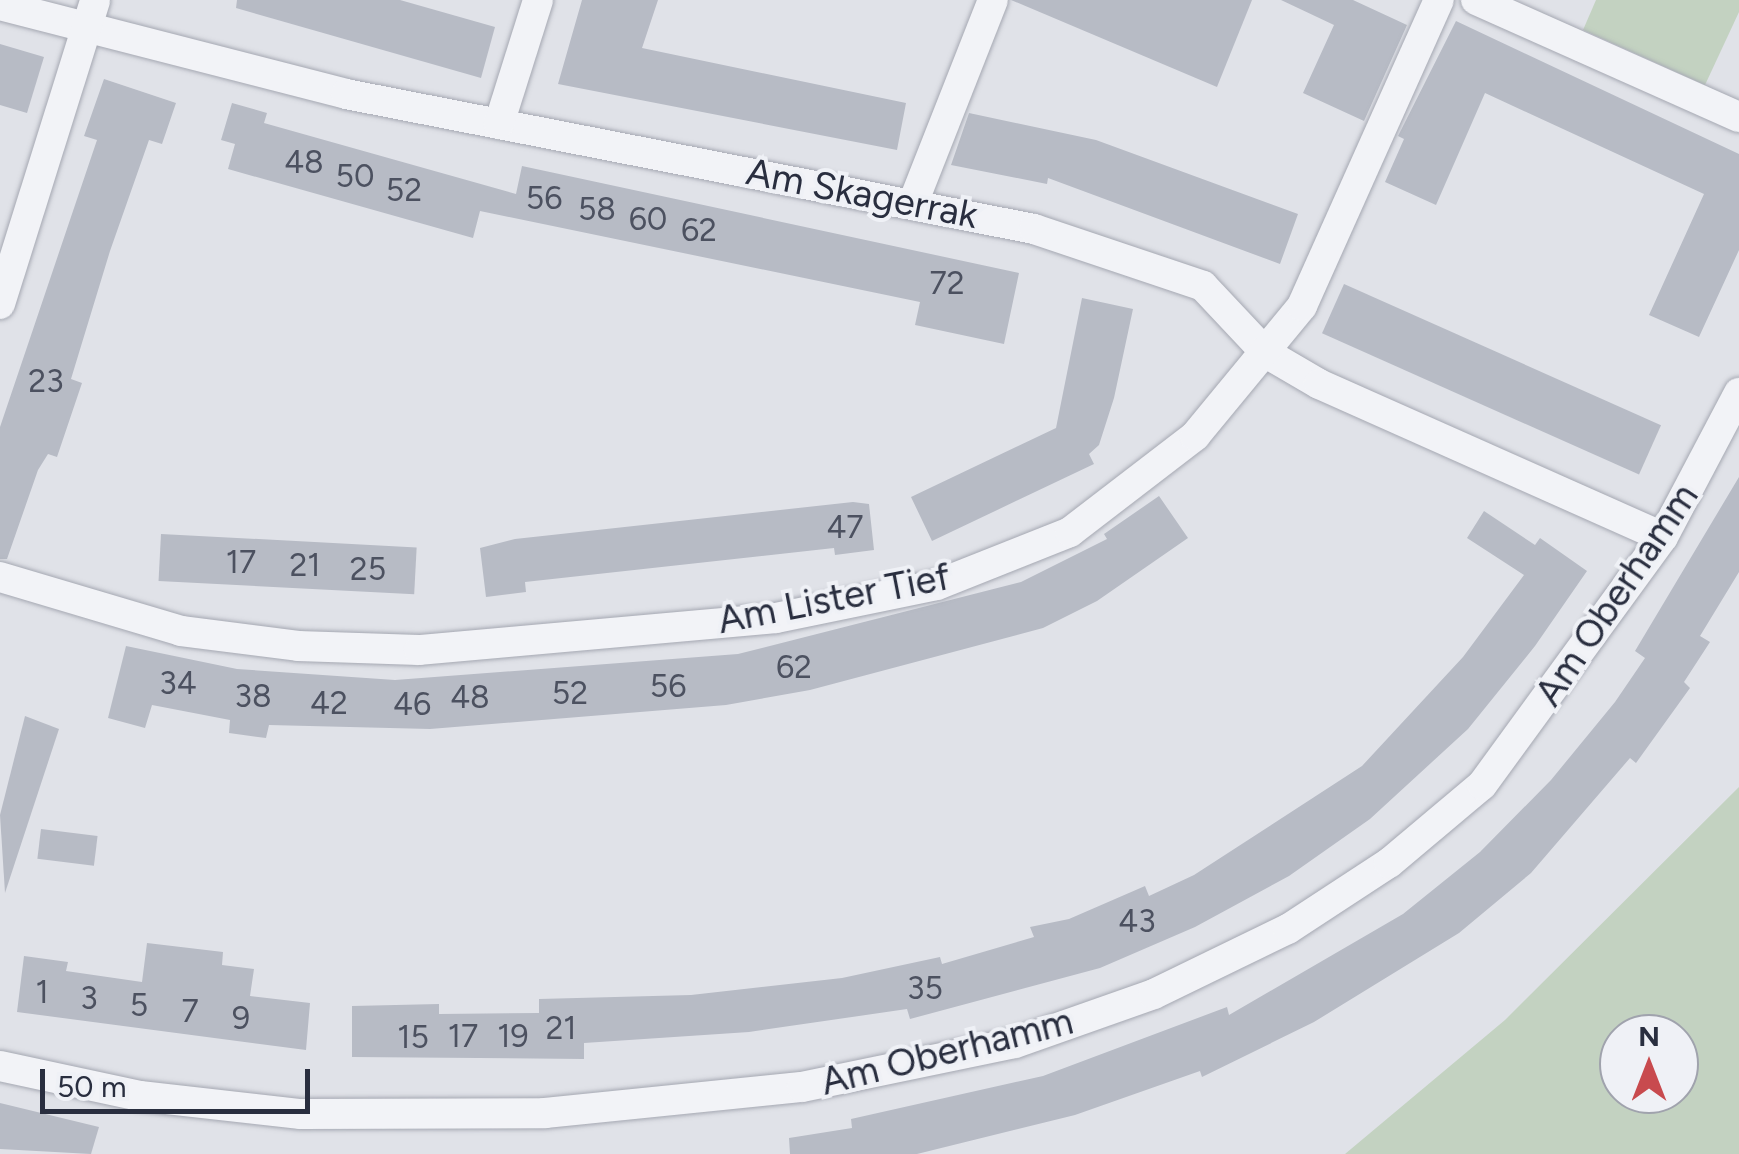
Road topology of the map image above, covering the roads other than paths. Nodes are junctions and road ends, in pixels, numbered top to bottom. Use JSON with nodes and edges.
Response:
{"nodes":[{"id":1,"x":538,"y":0,"type":"edge"},
{"id":2,"x":993,"y":0,"type":"edge"},
{"id":3,"x":1439,"y":0,"type":"edge"},
{"id":4,"x":1476,"y":0,"type":"edge"},
{"id":5,"x":0,"y":5,"type":"edge"},
{"id":6,"x":90,"y":14,"type":"edge"},
{"id":7,"x":1739,"y":117,"type":"edge"},
{"id":8,"x":499,"y":124,"type":"junction"},
{"id":9,"x":914,"y":203,"type":"junction"},
{"id":10,"x":0,"y":304,"type":"edge"},
{"id":11,"x":1266,"y":353,"type":"junction"},
{"id":12,"x":1739,"y":393,"type":"edge"},
{"id":13,"x":1663,"y":536,"type":"junction"},
{"id":14,"x":0,"y":576,"type":"edge"},
{"id":15,"x":0,"y":1066,"type":"edge"}],
"edges":[{"from":1,"to":8,"type":"street"},
{"from":2,"to":9,"type":"street"},
{"from":3,"to":11,"type":"street","name":"Am Lister Tief"},
{"from":4,"to":7,"type":"street"},
{"from":5,"to":6,"type":"street","name":"Am Skagerrak"},
{"from":6,"to":8,"type":"street","name":"Am Skagerrak"},
{"from":6,"to":10,"type":"street"},
{"from":8,"to":9,"type":"street","name":"Am Skagerrak"},
{"from":9,"to":11,"type":"street","name":"Am Skagerrak"},
{"from":11,"to":13,"type":"street","name":"Am Skagerrak"},
{"from":11,"to":14,"type":"street","name":"Am Lister Tief"},
{"from":12,"to":13,"type":"street","name":"Am Oberhamm"},
{"from":13,"to":15,"type":"street","name":"Am Oberhamm"}]}
